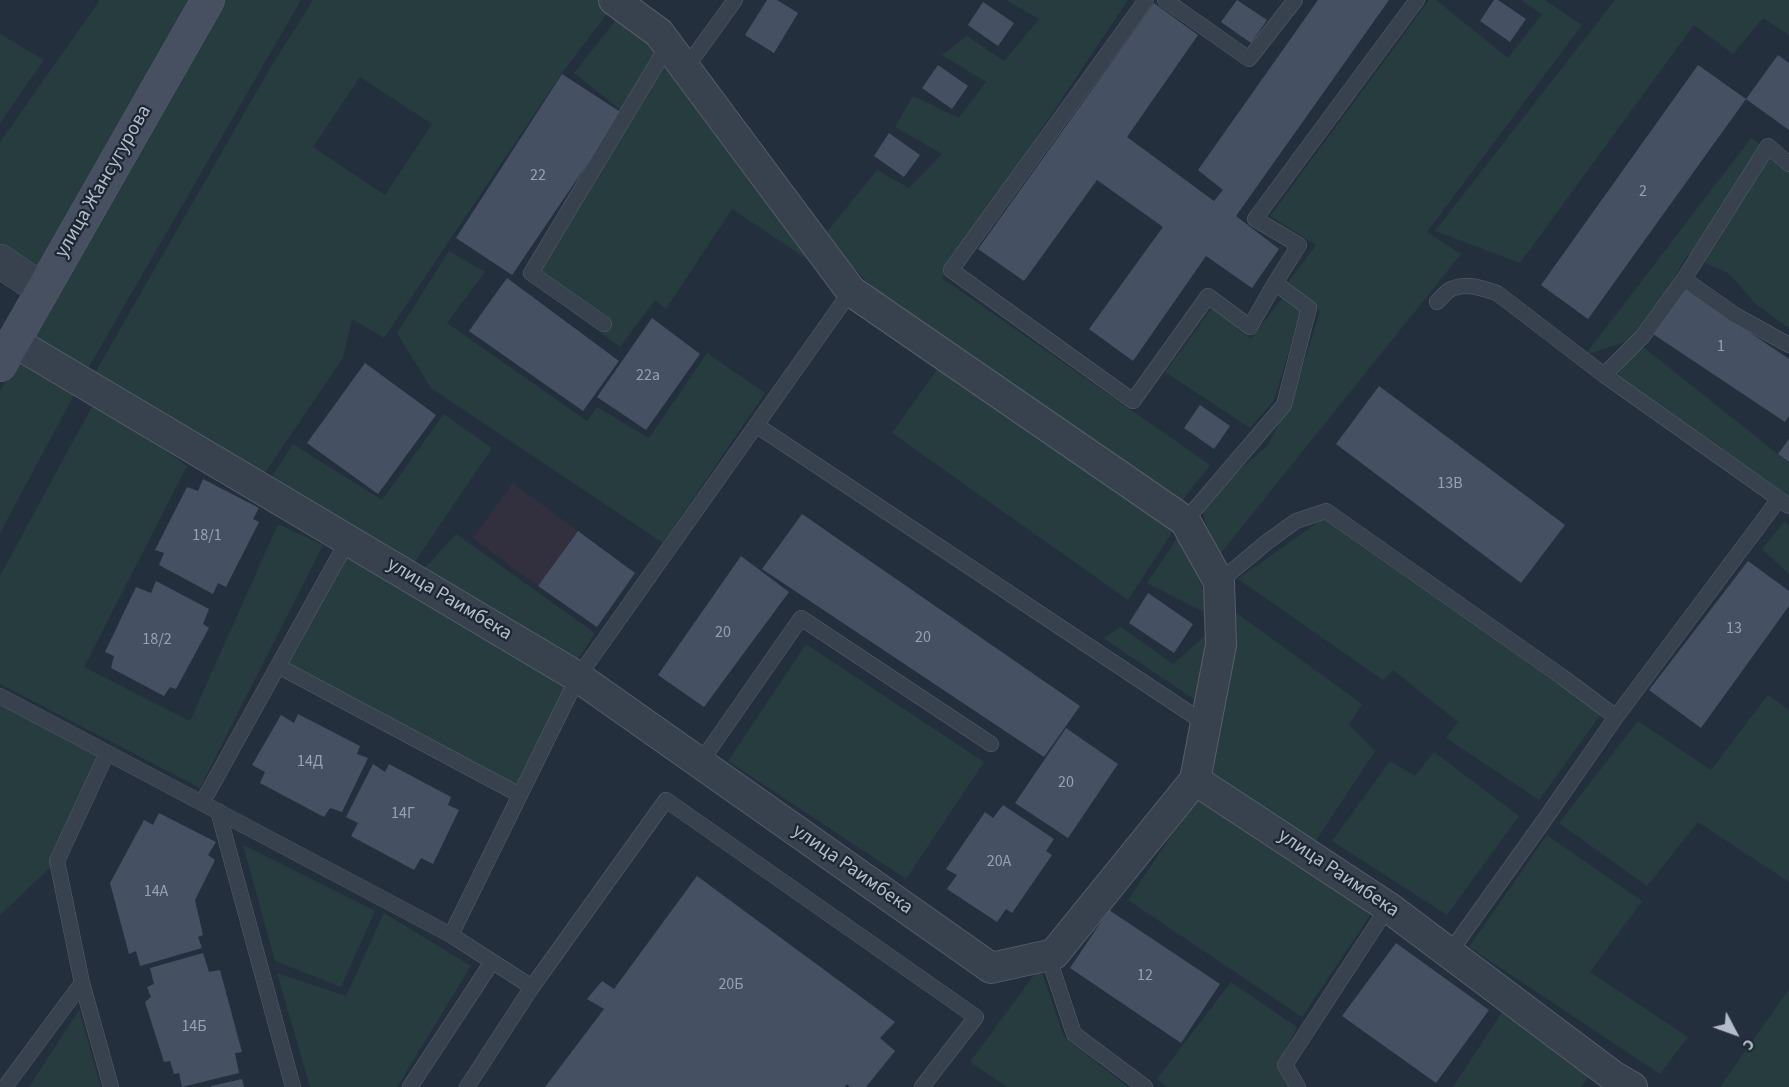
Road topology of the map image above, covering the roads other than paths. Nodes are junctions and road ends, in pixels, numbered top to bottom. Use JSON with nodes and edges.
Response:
{"nodes":[{"id":1,"x":208,"y":0,"type":"edge"},
{"id":2,"x":614,"y":0,"type":"edge"},
{"id":3,"x":735,"y":0,"type":"edge"},
{"id":4,"x":1146,"y":0,"type":"edge"},
{"id":5,"x":1165,"y":0,"type":"edge"},
{"id":6,"x":1295,"y":0,"type":"edge"},
{"id":7,"x":1417,"y":0,"type":"edge"},
{"id":8,"x":668,"y":45,"type":"junction"},
{"id":9,"x":686,"y":69,"type":"junction"},
{"id":10,"x":1789,"y":164,"type":"edge"},
{"id":11,"x":0,"y":261,"type":"edge"},
{"id":12,"x":1684,"y":279,"type":"junction"},
{"id":13,"x":1275,"y":283,"type":"junction"},
{"id":14,"x":43,"y":290,"type":"junction"},
{"id":15,"x":851,"y":291,"type":"junction"},
{"id":16,"x":1437,"y":302,"type":"dead end"},
{"id":17,"x":604,"y":324,"type":"dead end"},
{"id":18,"x":1789,"y":345,"type":"edge"},
{"id":19,"x":7,"y":353,"type":"edge"},
{"id":20,"x":1604,"y":375,"type":"junction"},
{"id":21,"x":756,"y":425,"type":"junction"},
{"id":22,"x":1784,"y":503,"type":"edge"},
{"id":23,"x":1185,"y":521,"type":"junction"},
{"id":24,"x":348,"y":540,"type":"junction"},
{"id":25,"x":1218,"y":582,"type":"junction"},
{"id":26,"x":278,"y":666,"type":"junction"},
{"id":27,"x":578,"y":677,"type":"junction"},
{"id":28,"x":0,"y":696,"type":"edge"},
{"id":29,"x":1616,"y":717,"type":"junction"},
{"id":30,"x":1206,"y":724,"type":"junction"},
{"id":31,"x":991,"y":744,"type":"dead end"},
{"id":32,"x":106,"y":753,"type":"junction"},
{"id":33,"x":700,"y":763,"type":"junction"},
{"id":34,"x":1195,"y":780,"type":"junction"},
{"id":35,"x":520,"y":795,"type":"junction"},
{"id":36,"x":202,"y":803,"type":"junction"},
{"id":37,"x":218,"y":811,"type":"junction"},
{"id":38,"x":1388,"y":907,"type":"junction"},
{"id":39,"x":451,"y":935,"type":"junction"},
{"id":40,"x":1450,"y":952,"type":"junction"},
{"id":41,"x":1048,"y":956,"type":"junction"},
{"id":42,"x":492,"y":962,"type":"junction"},
{"id":43,"x":82,"y":983,"type":"junction"},
{"id":44,"x":532,"y":987,"type":"junction"},
{"id":45,"x":6,"y":1087,"type":"edge"},
{"id":46,"x":111,"y":1087,"type":"edge"},
{"id":47,"x":293,"y":1087,"type":"edge"},
{"id":48,"x":410,"y":1087,"type":"edge"},
{"id":49,"x":467,"y":1087,"type":"edge"},
{"id":50,"x":921,"y":1087,"type":"edge"},
{"id":51,"x":1145,"y":1087,"type":"edge"},
{"id":52,"x":1298,"y":1087,"type":"edge"},
{"id":53,"x":1632,"y":1087,"type":"edge"}],
"edges":[{"from":1,"to":14,"type":"main road","name":"улица Жансугурова"},
{"from":2,"to":8,"type":"street"},
{"from":3,"to":9,"type":"lane"},
{"from":4,"to":13,"type":"lane"},
{"from":5,"to":6,"type":"lane"},
{"from":7,"to":13,"type":"lane"},
{"from":8,"to":9,"type":"street"},
{"from":8,"to":17,"type":"lane"},
{"from":9,"to":15,"type":"street"},
{"from":10,"to":12,"type":"lane"},
{"from":11,"to":14,"type":"street"},
{"from":12,"to":18,"type":"lane"},
{"from":12,"to":20,"type":"lane"},
{"from":13,"to":23,"type":"lane"},
{"from":14,"to":19,"type":"main road","name":"улица Жансугурова"},
{"from":15,"to":21,"type":"lane"},
{"from":15,"to":23,"type":"street"},
{"from":16,"to":20,"type":"lane"},
{"from":19,"to":24,"type":"street","name":"улица Раимбека"},
{"from":20,"to":22,"type":"lane"},
{"from":21,"to":27,"type":"lane"},
{"from":21,"to":30,"type":"lane"},
{"from":22,"to":29,"type":"lane"},
{"from":23,"to":25,"type":"street"},
{"from":24,"to":26,"type":"lane"},
{"from":24,"to":27,"type":"street","name":"улица Раимбека"},
{"from":25,"to":29,"type":"lane"},
{"from":25,"to":30,"type":"street"},
{"from":26,"to":35,"type":"lane"},
{"from":26,"to":36,"type":"lane"},
{"from":27,"to":33,"type":"street","name":"улица Раимбека"},
{"from":27,"to":35,"type":"lane"},
{"from":28,"to":32,"type":"lane"},
{"from":29,"to":40,"type":"lane"},
{"from":30,"to":34,"type":"street"},
{"from":31,"to":33,"type":"lane"},
{"from":32,"to":36,"type":"lane"},
{"from":32,"to":43,"type":"lane"},
{"from":33,"to":41,"type":"street","name":"улица Раимбека"},
{"from":34,"to":38,"type":"street","name":"улица Раимбека"},
{"from":34,"to":41,"type":"street"},
{"from":35,"to":39,"type":"lane"},
{"from":36,"to":37,"type":"lane"},
{"from":37,"to":39,"type":"lane"},
{"from":37,"to":47,"type":"lane"},
{"from":38,"to":40,"type":"street","name":"улица Раимбека"},
{"from":38,"to":52,"type":"lane"},
{"from":39,"to":42,"type":"lane"},
{"from":40,"to":53,"type":"street","name":"улица Раимбека"},
{"from":41,"to":51,"type":"lane"},
{"from":42,"to":44,"type":"lane"},
{"from":42,"to":48,"type":"lane"},
{"from":43,"to":45,"type":"lane"},
{"from":43,"to":46,"type":"lane"},
{"from":44,"to":49,"type":"lane"},
{"from":44,"to":50,"type":"lane"}]}
